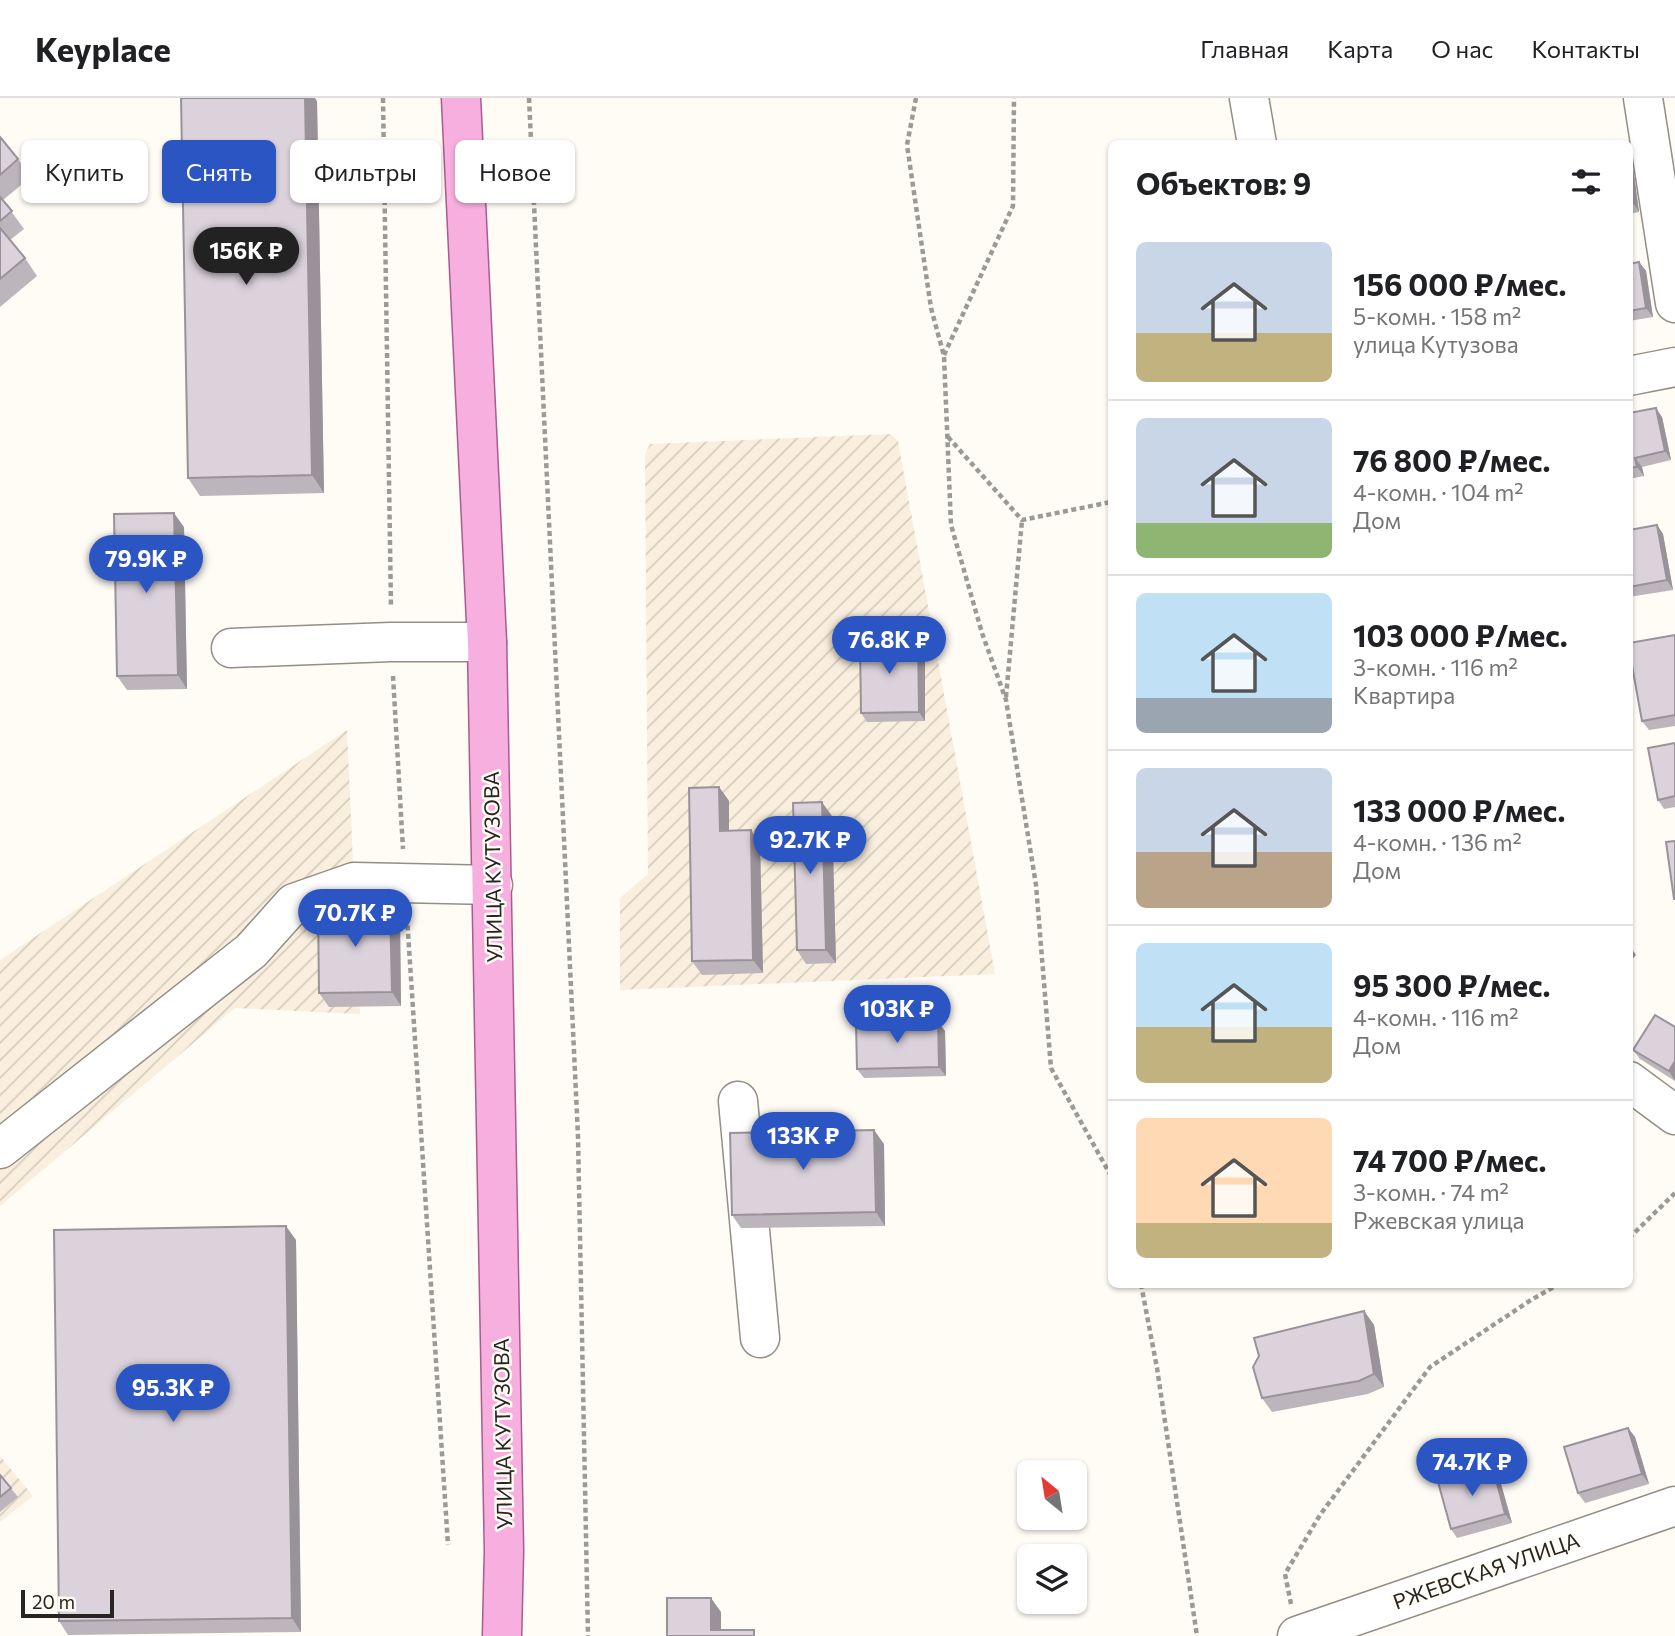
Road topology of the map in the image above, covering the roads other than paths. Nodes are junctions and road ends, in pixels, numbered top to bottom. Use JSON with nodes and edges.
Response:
{"nodes":[{"id":1,"x":461,"y":98,"type":"edge"},
{"id":2,"x":1249,"y":98,"type":"edge"},
{"id":3,"x":1643,"y":98,"type":"edge"},
{"id":4,"x":1256,"y":140,"type":"edge"},
{"id":5,"x":1675,"y":303,"type":"edge"},
{"id":6,"x":1675,"y":366,"type":"edge"},
{"id":7,"x":1633,"y":375,"type":"edge"},
{"id":8,"x":487,"y":642,"type":"junction"},
{"id":9,"x":231,"y":648,"type":"dead end"},
{"id":10,"x":493,"y":885,"type":"junction"},
{"id":11,"x":1633,"y":1084,"type":"edge"},
{"id":12,"x":738,"y":1101,"type":"dead end"},
{"id":13,"x":1675,"y":1115,"type":"edge"},
{"id":14,"x":0,"y":1149,"type":"edge"},
{"id":15,"x":760,"y":1338,"type":"dead end"},
{"id":16,"x":1675,"y":1506,"type":"edge"},
{"id":17,"x":1297,"y":1635,"type":"edge"},
{"id":18,"x":502,"y":1636,"type":"edge"}],
"edges":[{"from":1,"to":8,"type":"main road","name":"УЛИЦА КУТУЗОВА"},
{"from":2,"to":4,"type":"street"},
{"from":3,"to":5,"type":"street"},
{"from":6,"to":7,"type":"street"},
{"from":8,"to":9,"type":"street"},
{"from":8,"to":10,"type":"main road","name":"УЛИЦА КУТУЗОВА"},
{"from":10,"to":14,"type":"street"},
{"from":10,"to":18,"type":"main road","name":"УЛИЦА КУТУЗОВА"},
{"from":11,"to":13,"type":"street"},
{"from":12,"to":15,"type":"street"},
{"from":16,"to":17,"type":"street","name":"РЖЕВСКАЯ УЛИЦА"}]}
